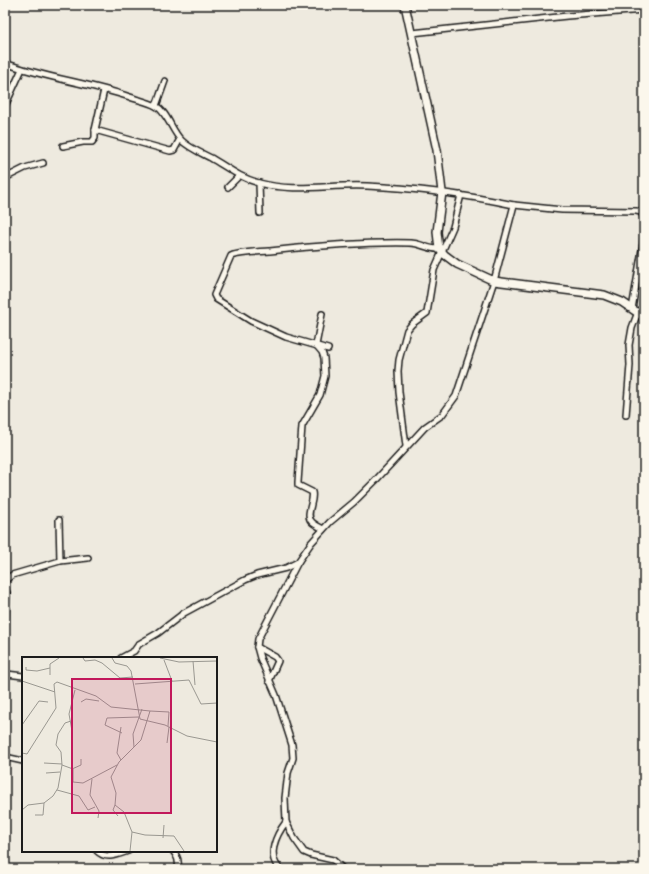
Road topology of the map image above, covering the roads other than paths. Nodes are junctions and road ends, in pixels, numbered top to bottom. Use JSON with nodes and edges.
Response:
{"nodes":[{"id":1,"x":405,"y":5,"type":"edge"},
{"id":2,"x":644,"y":10,"type":"edge"},
{"id":3,"x":412,"y":33,"type":"junction"},
{"id":4,"x":5,"y":63,"type":"edge"},
{"id":5,"x":22,"y":69,"type":"junction"},
{"id":6,"x":165,"y":81,"type":"dead end"},
{"id":7,"x":104,"y":90,"type":"junction"},
{"id":8,"x":5,"y":106,"type":"edge"},
{"id":9,"x":156,"y":106,"type":"junction"},
{"id":10,"x":95,"y":130,"type":"junction"},
{"id":11,"x":180,"y":139,"type":"junction"},
{"id":12,"x":63,"y":146,"type":"dead end"},
{"id":13,"x":43,"y":163,"type":"dead end"},
{"id":14,"x":239,"y":176,"type":"junction"},
{"id":15,"x":5,"y":178,"type":"edge"},
{"id":16,"x":259,"y":183,"type":"junction"},
{"id":17,"x":228,"y":187,"type":"dead end"},
{"id":18,"x":442,"y":192,"type":"junction"},
{"id":19,"x":461,"y":194,"type":"junction"},
{"id":20,"x":514,"y":205,"type":"junction"},
{"id":21,"x":260,"y":213,"type":"dead end"},
{"id":22,"x":644,"y":218,"type":"edge"},
{"id":23,"x":644,"y":238,"type":"edge"},
{"id":24,"x":441,"y":250,"type":"junction"},
{"id":25,"x":494,"y":281,"type":"junction"},
{"id":26,"x":638,"y":312,"type":"edge"},
{"id":27,"x":322,"y":314,"type":"dead end"},
{"id":28,"x":316,"y":345,"type":"junction"},
{"id":29,"x":328,"y":350,"type":"dead end"},
{"id":30,"x":626,"y":414,"type":"dead end"},
{"id":31,"x":406,"y":446,"type":"junction"},
{"id":32,"x":59,"y":520,"type":"dead end"},
{"id":33,"x":323,"y":529,"type":"junction"},
{"id":34,"x":88,"y":558,"type":"dead end"},
{"id":35,"x":60,"y":561,"type":"junction"},
{"id":36,"x":298,"y":562,"type":"junction"},
{"id":37,"x":5,"y":582,"type":"edge"},
{"id":38,"x":5,"y":588,"type":"edge"},
{"id":39,"x":5,"y":625,"type":"edge"},
{"id":40,"x":257,"y":646,"type":"junction"},
{"id":41,"x":134,"y":651,"type":"junction"},
{"id":42,"x":123,"y":657,"type":"edge"},
{"id":43,"x":131,"y":657,"type":"edge"},
{"id":44,"x":5,"y":670,"type":"edge"},
{"id":45,"x":22,"y":676,"type":"edge"},
{"id":46,"x":269,"y":681,"type":"junction"},
{"id":47,"x":5,"y":758,"type":"edge"},
{"id":48,"x":22,"y":761,"type":"edge"},
{"id":49,"x":286,"y":822,"type":"junction"},
{"id":50,"x":98,"y":852,"type":"edge"},
{"id":51,"x":125,"y":852,"type":"edge"},
{"id":52,"x":174,"y":852,"type":"edge"},
{"id":53,"x":178,"y":869,"type":"edge"},
{"id":54,"x":280,"y":869,"type":"edge"},
{"id":55,"x":343,"y":869,"type":"edge"}],
"edges":[{"from":1,"to":3,"type":"street"},
{"from":2,"to":3,"type":"street"},
{"from":3,"to":18,"type":"street"},
{"from":4,"to":5,"type":"street"},
{"from":5,"to":7,"type":"street"},
{"from":5,"to":8,"type":"street"},
{"from":6,"to":9,"type":"street"},
{"from":7,"to":9,"type":"street"},
{"from":7,"to":10,"type":"street"},
{"from":9,"to":11,"type":"street"},
{"from":10,"to":11,"type":"street"},
{"from":10,"to":12,"type":"street"},
{"from":11,"to":14,"type":"street"},
{"from":13,"to":15,"type":"street"},
{"from":14,"to":16,"type":"street"},
{"from":14,"to":17,"type":"street"},
{"from":16,"to":18,"type":"street"},
{"from":16,"to":21,"type":"street"},
{"from":18,"to":19,"type":"street"},
{"from":18,"to":24,"type":"street"},
{"from":19,"to":20,"type":"street"},
{"from":19,"to":24,"type":"street"},
{"from":20,"to":22,"type":"street"},
{"from":20,"to":25,"type":"street"},
{"from":23,"to":26,"type":"street"},
{"from":24,"to":25,"type":"street"},
{"from":24,"to":28,"type":"street"},
{"from":24,"to":31,"type":"street"},
{"from":25,"to":26,"type":"street"},
{"from":25,"to":31,"type":"street"},
{"from":26,"to":30,"type":"street"},
{"from":27,"to":28,"type":"street"},
{"from":28,"to":29,"type":"street"},
{"from":28,"to":33,"type":"street"},
{"from":31,"to":33,"type":"street"},
{"from":32,"to":35,"type":"street"},
{"from":33,"to":36,"type":"street"},
{"from":34,"to":35,"type":"street"},
{"from":35,"to":37,"type":"street"},
{"from":36,"to":40,"type":"street"},
{"from":36,"to":41,"type":"street"},
{"from":38,"to":39,"type":"street"},
{"from":40,"to":46,"type":"street"},
{"from":40,"to":46,"type":"street"},
{"from":41,"to":42,"type":"street"},
{"from":41,"to":43,"type":"street"},
{"from":44,"to":45,"type":"street"},
{"from":46,"to":49,"type":"street"},
{"from":47,"to":48,"type":"street"},
{"from":49,"to":54,"type":"street"},
{"from":49,"to":55,"type":"street"},
{"from":50,"to":51,"type":"street"},
{"from":52,"to":53,"type":"street"}]}
